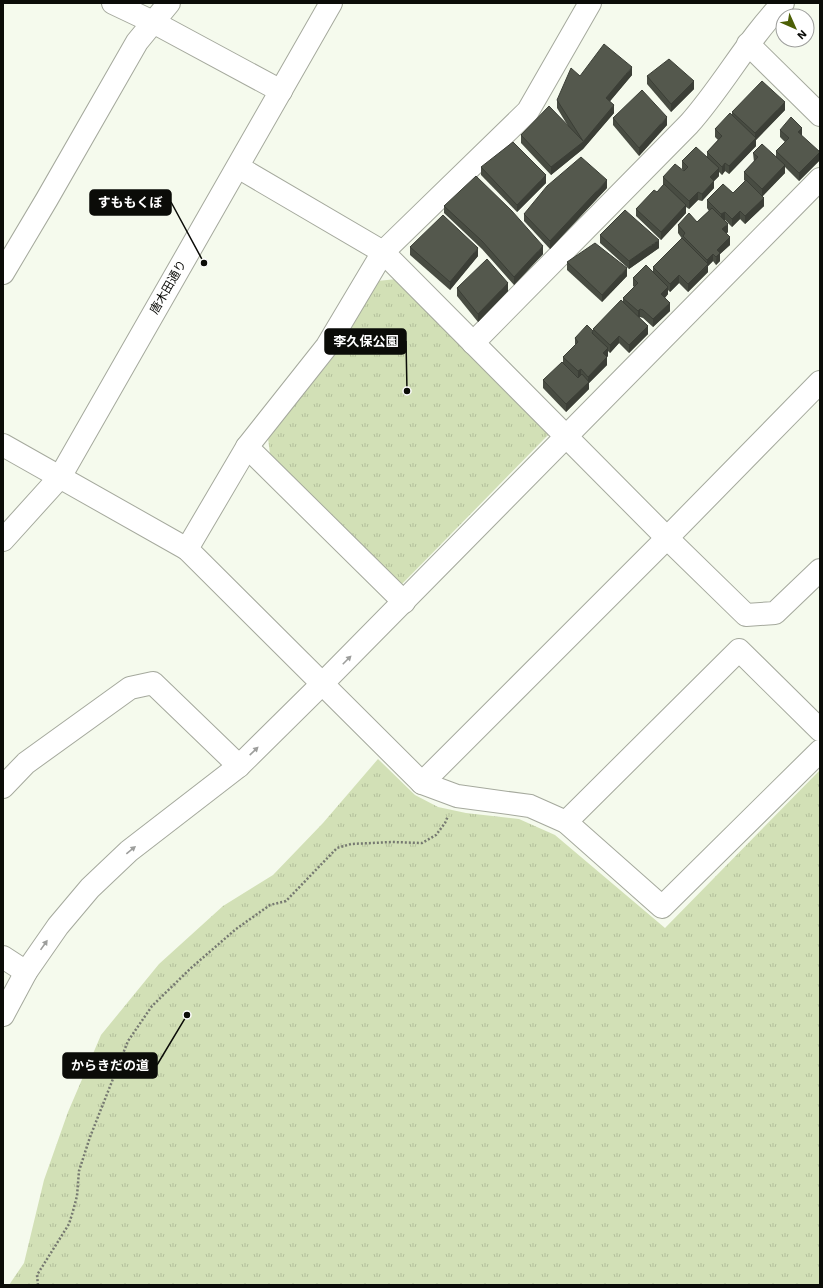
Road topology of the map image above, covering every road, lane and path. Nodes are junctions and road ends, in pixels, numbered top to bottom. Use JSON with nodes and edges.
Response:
{"nodes":[{"id":1,"x":113,"y":3,"type":"edge"},
{"id":2,"x":169,"y":3,"type":"edge"},
{"id":3,"x":332,"y":3,"type":"edge"},
{"id":4,"x":590,"y":3,"type":"edge"},
{"id":5,"x":783,"y":3,"type":"edge"},
{"id":6,"x":153,"y":22,"type":"junction"},
{"id":7,"x":748,"y":44,"type":"junction"},
{"id":8,"x":281,"y":91,"type":"junction"},
{"id":9,"x":820,"y":115,"type":"edge"},
{"id":10,"x":238,"y":167,"type":"junction"},
{"id":11,"x":820,"y":179,"type":"edge"},
{"id":12,"x":383,"y":252,"type":"junction"},
{"id":13,"x":3,"y":273,"type":"edge"},
{"id":14,"x":473,"y":342,"type":"junction"},
{"id":15,"x":820,"y":382,"type":"edge"},
{"id":16,"x":566,"y":436,"type":"junction"},
{"id":17,"x":3,"y":445,"type":"edge"},
{"id":18,"x":247,"y":447,"type":"junction"},
{"id":19,"x":60,"y":477,"type":"junction"},
{"id":20,"x":667,"y":538,"type":"junction"},
{"id":21,"x":3,"y":540,"type":"edge"},
{"id":22,"x":187,"y":549,"type":"junction"},
{"id":23,"x":820,"y":570,"type":"edge"},
{"id":24,"x":404,"y":602,"type":"junction"},
{"id":25,"x":322,"y":684,"type":"junction"},
{"id":26,"x":820,"y":730,"type":"edge"},
{"id":27,"x":820,"y":751,"type":"edge"},
{"id":28,"x":239,"y":766,"type":"junction"},
{"id":29,"x":422,"y":783,"type":"junction"},
{"id":30,"x":3,"y":787,"type":"edge"},
{"id":31,"x":457,"y":796,"type":"junction"},
{"id":32,"x":566,"y":822,"type":"junction"},
{"id":33,"x":3,"y":957,"type":"edge"},
{"id":34,"x":26,"y":972,"type":"junction"},
{"id":35,"x":3,"y":1015,"type":"edge"},
{"id":36,"x":38,"y":1285,"type":"edge"}],
"edges":[{"from":1,"to":6,"type":"street"},
{"from":2,"to":6,"type":"street"},
{"from":3,"to":8,"type":"street","name":"唐木田通り"},
{"from":4,"to":12,"type":"street"},
{"from":5,"to":7,"type":"street"},
{"from":6,"to":8,"type":"street"},
{"from":6,"to":13,"type":"street"},
{"from":7,"to":9,"type":"street"},
{"from":7,"to":14,"type":"street"},
{"from":8,"to":10,"type":"street","name":"唐木田通り"},
{"from":10,"to":12,"type":"street"},
{"from":10,"to":19,"type":"street","name":"唐木田通り"},
{"from":11,"to":16,"type":"street"},
{"from":12,"to":14,"type":"street"},
{"from":12,"to":18,"type":"street"},
{"from":14,"to":16,"type":"street"},
{"from":15,"to":20,"type":"street"},
{"from":16,"to":20,"type":"street"},
{"from":16,"to":24,"type":"street"},
{"from":17,"to":19,"type":"street"},
{"from":18,"to":22,"type":"street"},
{"from":18,"to":24,"type":"street"},
{"from":19,"to":21,"type":"street","name":"唐木田通り"},
{"from":19,"to":22,"type":"street"},
{"from":20,"to":23,"type":"street"},
{"from":20,"to":29,"type":"street"},
{"from":22,"to":25,"type":"street"},
{"from":25,"to":24,"type":"street","one_way":true},
{"from":28,"to":25,"type":"street","one_way":true},
{"from":25,"to":29,"type":"street"},
{"from":26,"to":32,"type":"street"},
{"from":27,"to":32,"type":"street"},
{"from":28,"to":30,"type":"street"},
{"from":34,"to":28,"type":"street","one_way":true},
{"from":29,"to":31,"type":"street"},
{"from":31,"to":32,"type":"street"},
{"from":31,"to":36,"type":"path"},
{"from":33,"to":34,"type":"street"},
{"from":34,"to":35,"type":"street"}]}
